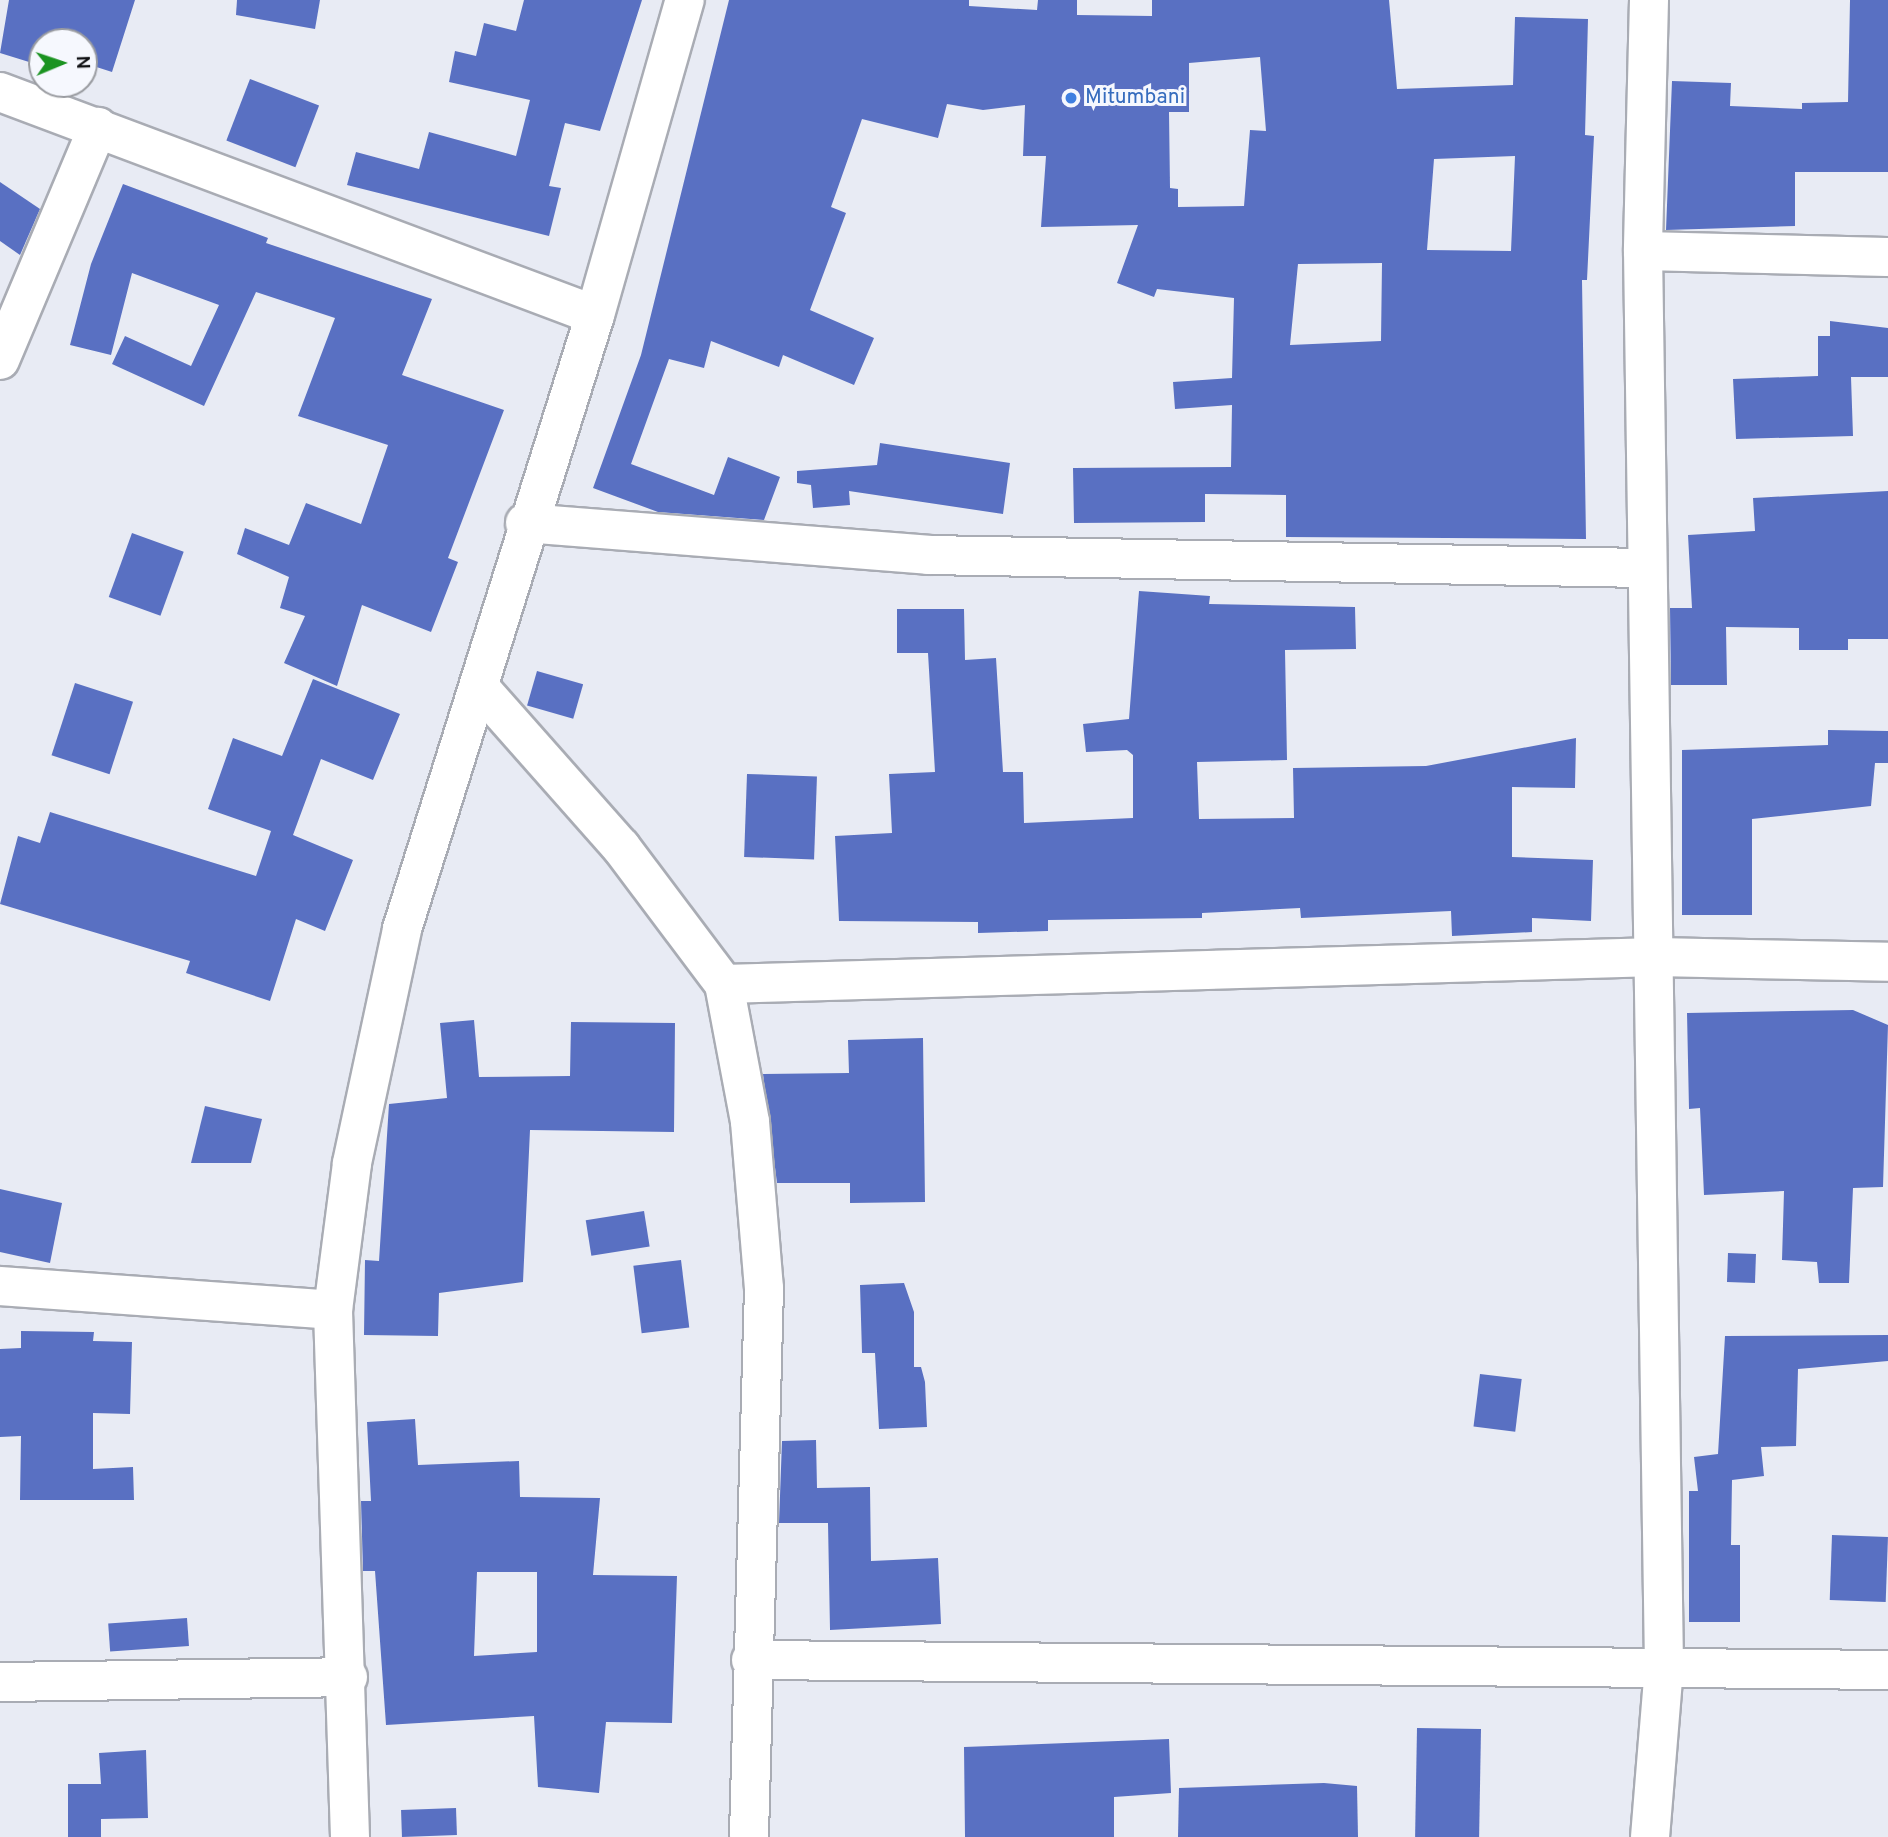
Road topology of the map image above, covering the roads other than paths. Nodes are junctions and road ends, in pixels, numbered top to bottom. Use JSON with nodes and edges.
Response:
{"nodes":[{"id":1,"x":685,"y":0,"type":"edge"},
{"id":2,"x":1649,"y":0,"type":"edge"},
{"id":3,"x":0,"y":92,"type":"edge"},
{"id":4,"x":98,"y":127,"type":"junction"},
{"id":5,"x":1643,"y":250,"type":"junction"},
{"id":6,"x":1888,"y":257,"type":"edge"},
{"id":7,"x":595,"y":315,"type":"junction"},
{"id":8,"x":0,"y":360,"type":"edge"},
{"id":9,"x":525,"y":523,"type":"junction"},
{"id":10,"x":1647,"y":568,"type":"junction"},
{"id":11,"x":481,"y":689,"type":"junction"},
{"id":12,"x":1657,"y":957,"type":"junction"},
{"id":13,"x":1888,"y":962,"type":"edge"},
{"id":14,"x":724,"y":984,"type":"junction"},
{"id":15,"x":0,"y":1286,"type":"edge"},
{"id":16,"x":332,"y":1310,"type":"junction"},
{"id":17,"x":751,"y":1660,"type":"junction"},
{"id":18,"x":1664,"y":1667,"type":"junction"},
{"id":19,"x":1888,"y":1670,"type":"edge"},
{"id":20,"x":348,"y":1677,"type":"junction"},
{"id":21,"x":0,"y":1682,"type":"edge"},
{"id":22,"x":351,"y":1837,"type":"edge"},
{"id":23,"x":749,"y":1837,"type":"edge"},
{"id":24,"x":1650,"y":1837,"type":"edge"}],
"edges":[{"from":1,"to":7,"type":"street"},
{"from":2,"to":5,"type":"street"},
{"from":3,"to":4,"type":"street"},
{"from":4,"to":7,"type":"street"},
{"from":4,"to":8,"type":"street"},
{"from":5,"to":6,"type":"street"},
{"from":5,"to":10,"type":"street"},
{"from":7,"to":9,"type":"street"},
{"from":9,"to":10,"type":"street"},
{"from":9,"to":11,"type":"street"},
{"from":10,"to":12,"type":"street"},
{"from":11,"to":14,"type":"street"},
{"from":11,"to":16,"type":"street"},
{"from":12,"to":13,"type":"street"},
{"from":12,"to":14,"type":"street"},
{"from":12,"to":18,"type":"street"},
{"from":14,"to":17,"type":"street"},
{"from":15,"to":16,"type":"street"},
{"from":16,"to":20,"type":"street"},
{"from":17,"to":18,"type":"street"},
{"from":17,"to":23,"type":"street"},
{"from":18,"to":19,"type":"street"},
{"from":18,"to":24,"type":"street"},
{"from":20,"to":21,"type":"street"},
{"from":20,"to":22,"type":"street"}]}
